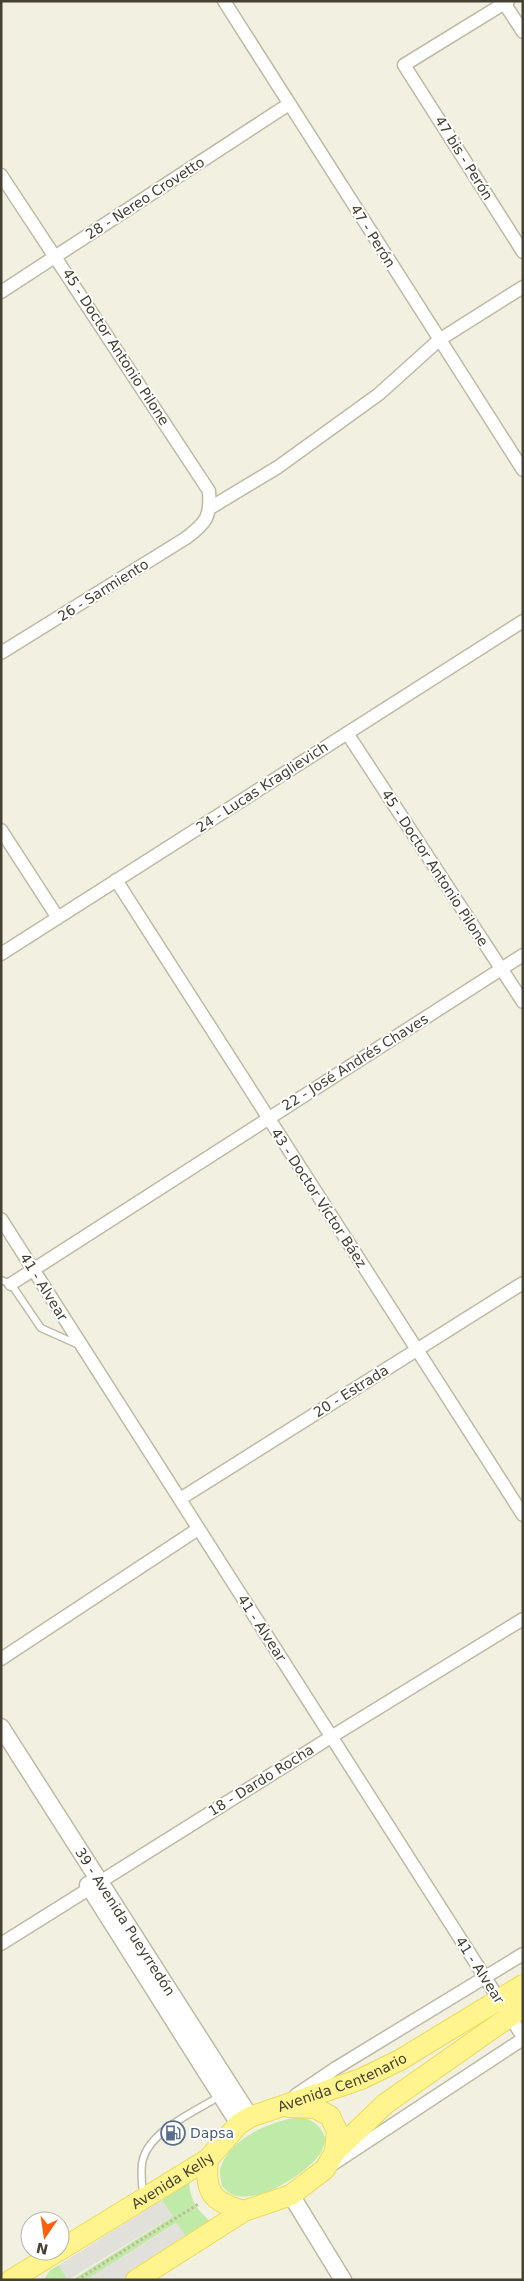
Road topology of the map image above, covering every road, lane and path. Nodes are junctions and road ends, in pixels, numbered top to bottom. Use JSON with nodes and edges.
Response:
{"nodes":[{"id":1,"x":224,"y":1,"type":"edge"},
{"id":2,"x":506,"y":2,"type":"edge"},
{"id":3,"x":523,"y":32,"type":"edge"},
{"id":4,"x":289,"y":104,"type":"junction"},
{"id":5,"x":1,"y":175,"type":"edge"},
{"id":6,"x":523,"y":252,"type":"edge"},
{"id":7,"x":57,"y":256,"type":"junction"},
{"id":8,"x":523,"y":287,"type":"edge"},
{"id":9,"x":1,"y":292,"type":"edge"},
{"id":10,"x":439,"y":340,"type":"junction"},
{"id":11,"x":523,"y":470,"type":"edge"},
{"id":12,"x":210,"y":508,"type":"junction"},
{"id":13,"x":523,"y":621,"type":"edge"},
{"id":14,"x":1,"y":653,"type":"edge"},
{"id":15,"x":347,"y":733,"type":"junction"},
{"id":16,"x":1,"y":830,"type":"edge"},
{"id":17,"x":116,"y":880,"type":"junction"},
{"id":18,"x":58,"y":918,"type":"junction"},
{"id":19,"x":1,"y":954,"type":"edge"},
{"id":20,"x":523,"y":955,"type":"edge"},
{"id":21,"x":501,"y":970,"type":"junction"},
{"id":22,"x":523,"y":1002,"type":"edge"},
{"id":23,"x":268,"y":1117,"type":"junction"},
{"id":24,"x":1,"y":1220,"type":"edge"},
{"id":25,"x":33,"y":1270,"type":"junction"},
{"id":26,"x":6,"y":1282,"type":"edge"},
{"id":27,"x":523,"y":1283,"type":"edge"},
{"id":28,"x":82,"y":1347,"type":"junction"},
{"id":29,"x":417,"y":1350,"type":"junction"},
{"id":30,"x":180,"y":1500,"type":"junction"},
{"id":31,"x":523,"y":1515,"type":"edge"},
{"id":32,"x":198,"y":1529,"type":"junction"},
{"id":33,"x":523,"y":1619,"type":"edge"},
{"id":34,"x":1,"y":1659,"type":"edge"},
{"id":35,"x":1,"y":1727,"type":"edge"},
{"id":36,"x":331,"y":1736,"type":"junction"},
{"id":37,"x":1,"y":1748,"type":"edge"},
{"id":38,"x":95,"y":1884,"type":"junction"},
{"id":39,"x":1,"y":1944,"type":"edge"},
{"id":40,"x":523,"y":1954,"type":"edge"},
{"id":41,"x":485,"y":1978,"type":"junction"},
{"id":42,"x":523,"y":1985,"type":"edge"},
{"id":43,"x":510,"y":2008,"type":"edge"},
{"id":44,"x":523,"y":2038,"type":"edge"},
{"id":45,"x":221,"y":2095,"type":"junction"},
{"id":46,"x":280,"y":2107,"type":"junction"},
{"id":47,"x":245,"y":2120,"type":"junction"},
{"id":48,"x":335,"y":2152,"type":"junction"},
{"id":49,"x":208,"y":2159,"type":"junction"},
{"id":50,"x":325,"y":2169,"type":"junction"},
{"id":51,"x":211,"y":2195,"type":"junction"},
{"id":52,"x":291,"y":2196,"type":"junction"},
{"id":53,"x":143,"y":2199,"type":"junction"},
{"id":54,"x":244,"y":2212,"type":"junction"},
{"id":55,"x":70,"y":2243,"type":"edge"},
{"id":56,"x":41,"y":2261,"type":"edge"},
{"id":57,"x":1,"y":2274,"type":"edge"},
{"id":58,"x":5,"y":2280,"type":"edge"},
{"id":59,"x":11,"y":2280,"type":"edge"},
{"id":60,"x":77,"y":2280,"type":"edge"},
{"id":61,"x":136,"y":2280,"type":"edge"},
{"id":62,"x":343,"y":2280,"type":"edge"}],
"edges":[{"from":1,"to":4,"type":"street","name":"47 - Perón"},
{"from":2,"to":3,"type":"street"},
{"from":2,"to":6,"type":"street","name":"47 bis - Perón"},
{"from":4,"to":7,"type":"street","name":"28 - Nereo Crovetto"},
{"from":4,"to":10,"type":"street","name":"47 - Perón"},
{"from":5,"to":7,"type":"street","name":"45 - Doctor Antonio Pilone"},
{"from":7,"to":9,"type":"street","name":"28 - Nereo Crovetto"},
{"from":7,"to":12,"type":"street","name":"45 - Doctor Antonio Pilone"},
{"from":8,"to":10,"type":"street"},
{"from":10,"to":11,"type":"street","name":"47 - Perón"},
{"from":10,"to":12,"type":"street"},
{"from":12,"to":14,"type":"street","name":"26 - Sarmiento"},
{"from":13,"to":15,"type":"street","name":"24 - Lucas Kraglievich"},
{"from":15,"to":17,"type":"street","name":"24 - Lucas Kraglievich"},
{"from":15,"to":21,"type":"street","name":"45 - Doctor Antonio Pilone"},
{"from":16,"to":18,"type":"street"},
{"from":17,"to":18,"type":"street","name":"24 - Lucas Kraglievich"},
{"from":17,"to":23,"type":"street","name":"43 - Doctor Víctor Báez"},
{"from":18,"to":19,"type":"street","name":"24 - Lucas Kraglievich"},
{"from":20,"to":21,"type":"street","name":"22 - José Andrés Chaves"},
{"from":21,"to":22,"type":"street","name":"45 - Doctor Antonio Pilone"},
{"from":21,"to":23,"type":"street","name":"22 - José Andrés Chaves"},
{"from":23,"to":25,"type":"street","name":"22 - José Andrés Chaves"},
{"from":23,"to":29,"type":"street","name":"43 - Doctor Víctor Báez"},
{"from":24,"to":25,"type":"street","name":"41 - Alvear"},
{"from":25,"to":26,"type":"street","name":"22 - José Andrés Chaves"},
{"from":25,"to":28,"type":"street","name":"41 - Alvear"},
{"from":26,"to":28,"type":"lane"},
{"from":27,"to":29,"type":"street","name":"20 - Estrada"},
{"from":28,"to":30,"type":"street","name":"41 - Alvear"},
{"from":29,"to":30,"type":"street","name":"20 - Estrada"},
{"from":29,"to":31,"type":"street","name":"43 - Doctor Víctor Báez"},
{"from":30,"to":32,"type":"street","name":"41 - Alvear"},
{"from":32,"to":34,"type":"street"},
{"from":32,"to":36,"type":"street","name":"41 - Alvear"},
{"from":33,"to":36,"type":"street","name":"18 - Dardo Rocha"},
{"from":35,"to":38,"type":"street","name":"39 - Avenida Pueyrredón"},
{"from":36,"to":38,"type":"street","name":"18 - Dardo Rocha"},
{"from":36,"to":41,"type":"street","name":"41 - Alvear"},
{"from":37,"to":38,"type":"street","name":"39 - Avenida Pueyrredón"},
{"from":38,"to":39,"type":"street","name":"18 - Dardo Rocha"},
{"from":38,"to":45,"type":"street","name":"39 - Avenida Pueyrredón"},
{"from":38,"to":47,"type":"street","name":"39 - Avenida Pueyrredón"},
{"from":40,"to":41,"type":"street","name":"Avenida Centenario"},
{"from":41,"to":43,"type":"street","name":"41 - Alvear"},
{"from":41,"to":46,"type":"street","name":"Avenida Centenario"},
{"from":42,"to":43,"type":"main road","name":"Avenida Centenario"},
{"from":43,"to":44,"type":"street","name":"41 - Alvear"},
{"from":43,"to":46,"type":"main road","name":"Avenida Centenario"},
{"from":43,"to":48,"type":"main road","name":"Avenida Centenario"},
{"from":44,"to":50,"type":"street"},
{"from":45,"to":47,"type":"street","name":"39 - Avenida Pueyrredón"},
{"from":45,"to":53,"type":"lane"},
{"from":46,"to":47,"type":"main road"},
{"from":46,"to":48,"type":"main road"},
{"from":47,"to":49,"type":"main road","name":"Avenida Kelly"},
{"from":48,"to":50,"type":"main road"},
{"from":49,"to":51,"type":"main road"},
{"from":49,"to":53,"type":"main road","name":"Avenida Kelly"},
{"from":50,"to":52,"type":"main road"},
{"from":51,"to":54,"type":"main road"},
{"from":51,"to":60,"type":"path"},
{"from":52,"to":54,"type":"main road"},
{"from":52,"to":62,"type":"street"},
{"from":53,"to":55,"type":"main road","name":"Avenida Kelly"},
{"from":54,"to":61,"type":"main road"},
{"from":56,"to":59,"type":"main road","name":"Avenida Kelly"},
{"from":57,"to":58,"type":"street"}]}
